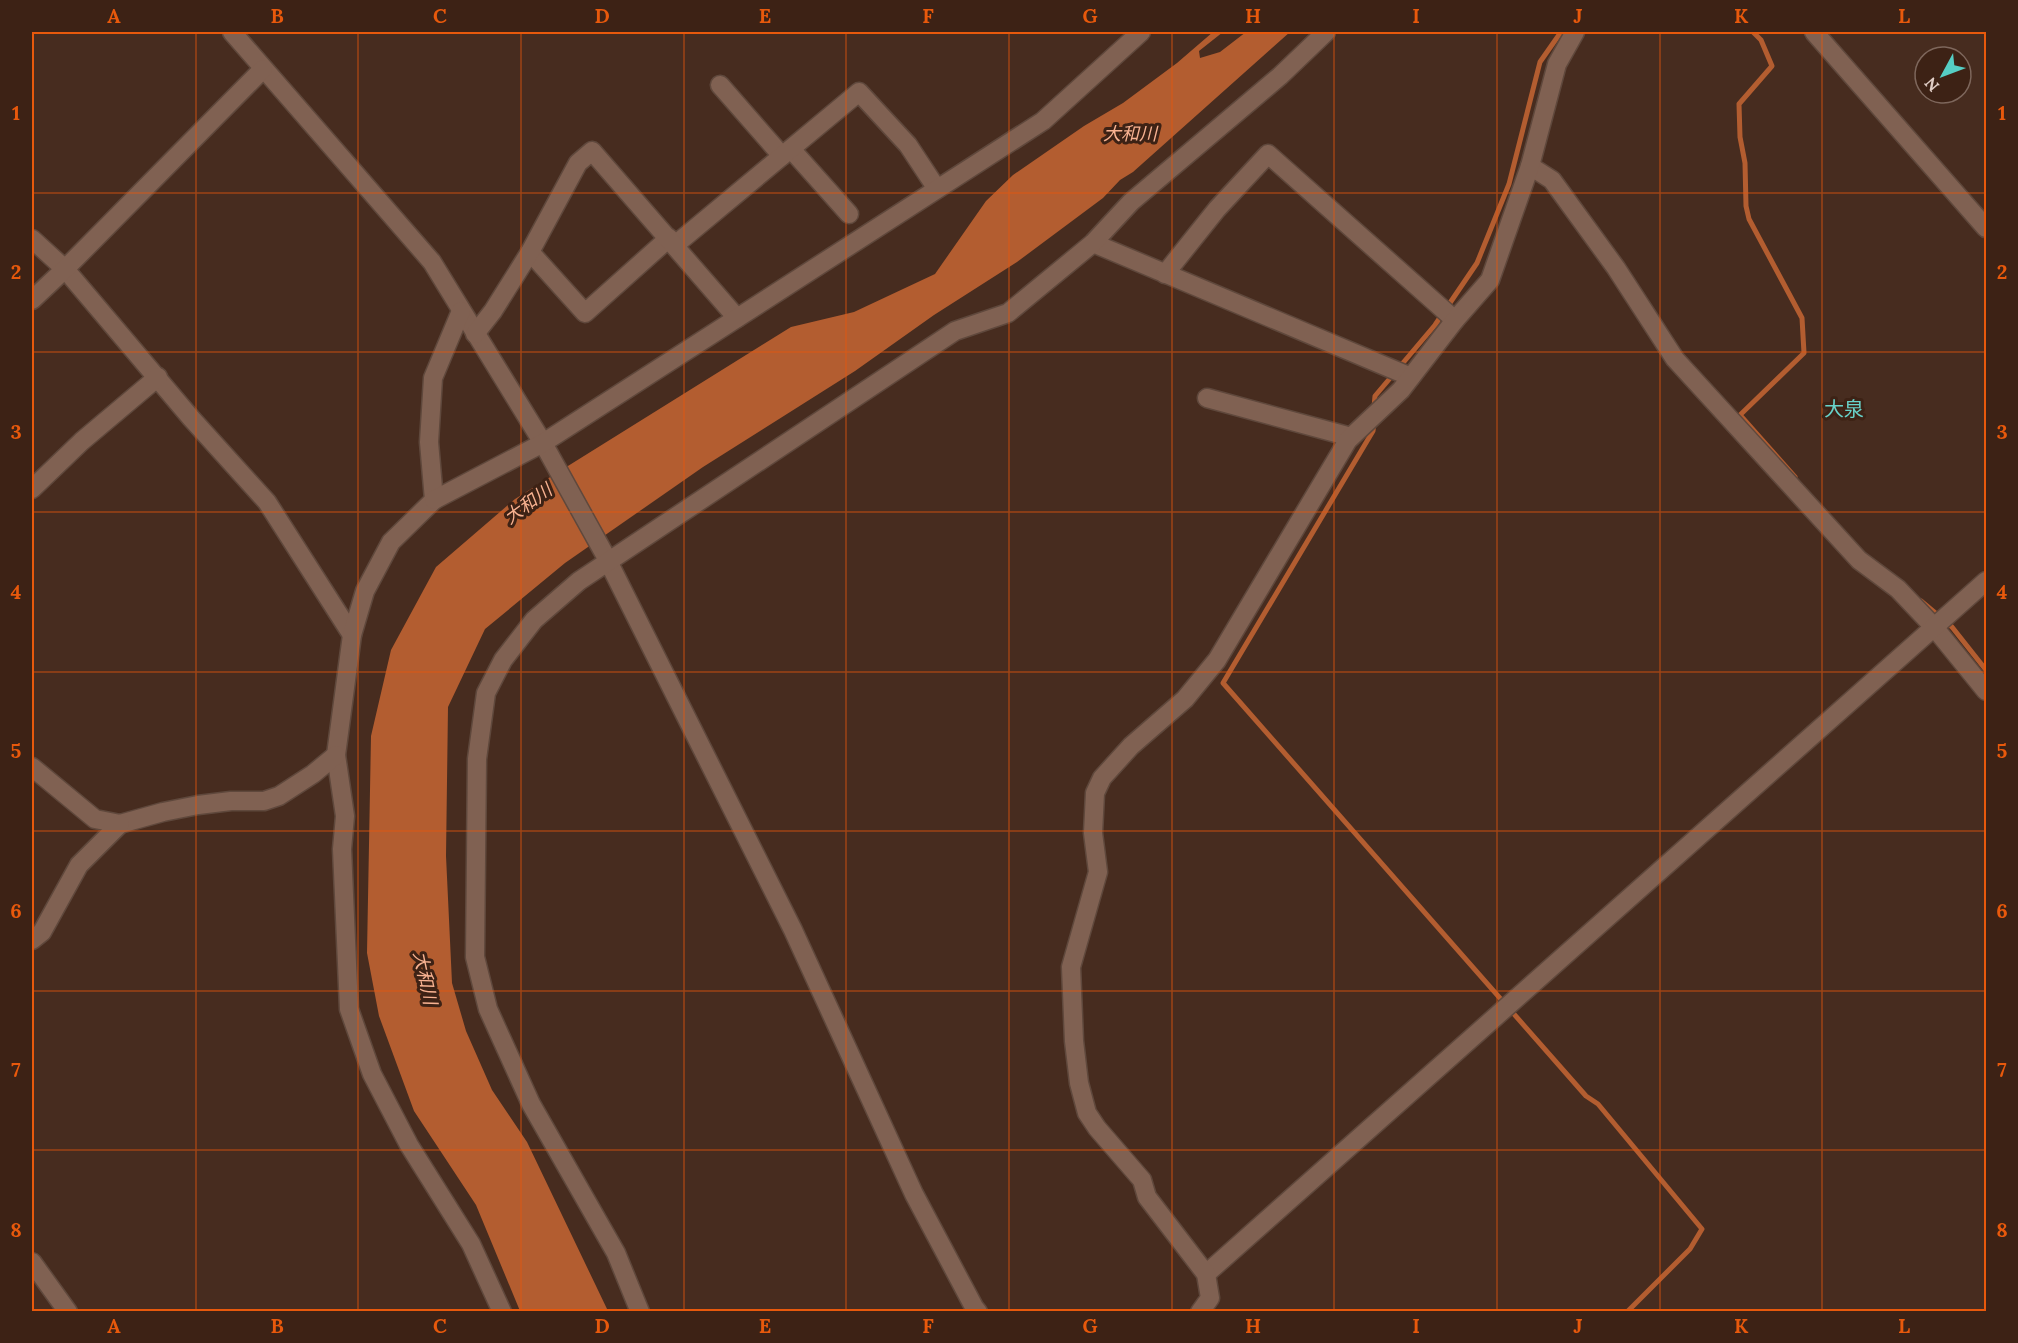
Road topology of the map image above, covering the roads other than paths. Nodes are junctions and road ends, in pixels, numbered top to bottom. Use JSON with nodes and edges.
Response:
{"nodes":[{"id":1,"x":232,"y":32,"type":"edge"},
{"id":2,"x":1141,"y":32,"type":"edge"},
{"id":3,"x":1326,"y":32,"type":"edge"},
{"id":4,"x":1575,"y":32,"type":"edge"},
{"id":5,"x":1814,"y":32,"type":"edge"},
{"id":6,"x":263,"y":69,"type":"junction"},
{"id":7,"x":720,"y":85,"type":"dead end"},
{"id":8,"x":786,"y":152,"type":"junction"},
{"id":9,"x":1530,"y":166,"type":"junction"},
{"id":10,"x":937,"y":189,"type":"junction"},
{"id":11,"x":849,"y":214,"type":"dead end"},
{"id":12,"x":1986,"y":228,"type":"edge"},
{"id":13,"x":32,"y":239,"type":"edge"},
{"id":14,"x":672,"y":241,"type":"junction"},
{"id":15,"x":1093,"y":243,"type":"junction"},
{"id":16,"x":530,"y":252,"type":"junction"},
{"id":17,"x":65,"y":269,"type":"junction"},
{"id":18,"x":1165,"y":274,"type":"junction"},
{"id":19,"x":32,"y":300,"type":"edge"},
{"id":20,"x":461,"y":311,"type":"junction"},
{"id":21,"x":737,"y":318,"type":"junction"},
{"id":22,"x":1455,"y":320,"type":"junction"},
{"id":23,"x":475,"y":334,"type":"junction"},
{"id":24,"x":158,"y":377,"type":"junction"},
{"id":25,"x":1411,"y":377,"type":"junction"},
{"id":26,"x":1207,"y":398,"type":"dead end"},
{"id":27,"x":1351,"y":437,"type":"junction"},
{"id":28,"x":546,"y":449,"type":"junction"},
{"id":29,"x":32,"y":489,"type":"edge"},
{"id":30,"x":434,"y":500,"type":"junction"},
{"id":31,"x":607,"y":559,"type":"junction"},
{"id":32,"x":1986,"y":581,"type":"edge"},
{"id":33,"x":1934,"y":627,"type":"junction"},
{"id":34,"x":352,"y":636,"type":"junction"},
{"id":35,"x":1986,"y":691,"type":"edge"},
{"id":36,"x":336,"y":755,"type":"junction"},
{"id":37,"x":32,"y":767,"type":"edge"},
{"id":38,"x":120,"y":824,"type":"junction"},
{"id":39,"x":32,"y":940,"type":"edge"},
{"id":40,"x":32,"y":1262,"type":"edge"},
{"id":41,"x":1206,"y":1274,"type":"junction"},
{"id":42,"x":68,"y":1311,"type":"edge"},
{"id":43,"x":502,"y":1311,"type":"edge"},
{"id":44,"x":640,"y":1311,"type":"edge"},
{"id":45,"x":978,"y":1311,"type":"edge"},
{"id":46,"x":1200,"y":1311,"type":"edge"}],
"edges":[{"from":1,"to":6,"type":"street"},
{"from":2,"to":10,"type":"street"},
{"from":3,"to":15,"type":"street"},
{"from":4,"to":9,"type":"street"},
{"from":5,"to":12,"type":"street"},
{"from":6,"to":17,"type":"street"},
{"from":6,"to":20,"type":"street"},
{"from":7,"to":8,"type":"street"},
{"from":8,"to":10,"type":"street"},
{"from":8,"to":11,"type":"street"},
{"from":8,"to":14,"type":"street"},
{"from":9,"to":22,"type":"street"},
{"from":9,"to":33,"type":"street"},
{"from":10,"to":21,"type":"street"},
{"from":13,"to":17,"type":"street"},
{"from":14,"to":16,"type":"street"},
{"from":14,"to":16,"type":"street"},
{"from":14,"to":21,"type":"street"},
{"from":15,"to":18,"type":"street"},
{"from":15,"to":31,"type":"street"},
{"from":16,"to":23,"type":"street"},
{"from":17,"to":19,"type":"street"},
{"from":17,"to":24,"type":"street"},
{"from":18,"to":22,"type":"street"},
{"from":18,"to":25,"type":"street"},
{"from":20,"to":23,"type":"street"},
{"from":20,"to":30,"type":"street"},
{"from":21,"to":28,"type":"street"},
{"from":22,"to":25,"type":"street"},
{"from":23,"to":28,"type":"street"},
{"from":24,"to":29,"type":"street"},
{"from":24,"to":34,"type":"street"},
{"from":25,"to":27,"type":"street"},
{"from":26,"to":27,"type":"street"},
{"from":27,"to":41,"type":"street"},
{"from":28,"to":30,"type":"street"},
{"from":28,"to":31,"type":"street"},
{"from":30,"to":34,"type":"street"},
{"from":31,"to":44,"type":"street"},
{"from":31,"to":45,"type":"street"},
{"from":32,"to":33,"type":"street"},
{"from":33,"to":35,"type":"street"},
{"from":33,"to":41,"type":"street"},
{"from":34,"to":36,"type":"street"},
{"from":36,"to":38,"type":"street"},
{"from":36,"to":43,"type":"street"},
{"from":37,"to":38,"type":"street"},
{"from":38,"to":39,"type":"street"},
{"from":40,"to":42,"type":"street"},
{"from":41,"to":46,"type":"street"}]}
